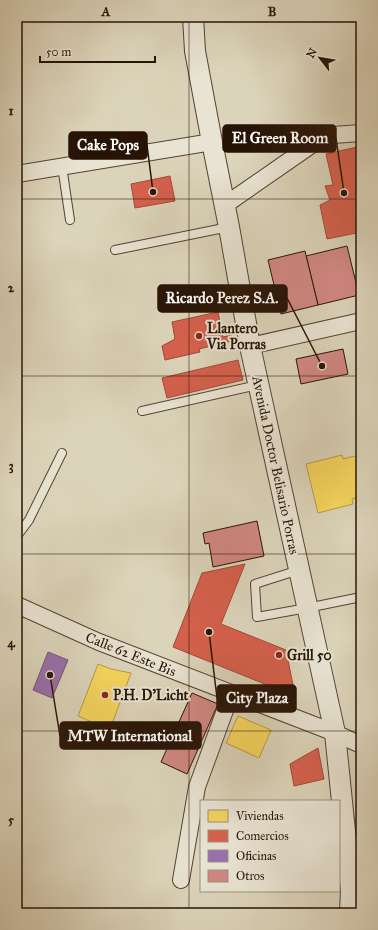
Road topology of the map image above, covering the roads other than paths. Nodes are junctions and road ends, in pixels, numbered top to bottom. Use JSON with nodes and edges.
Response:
{"nodes":[{"id":1,"x":193,"y":17,"type":"edge"},
{"id":2,"x":361,"y":133,"type":"edge"},
{"id":3,"x":212,"y":142,"type":"junction"},
{"id":4,"x":62,"y":166,"type":"junction"},
{"id":5,"x":17,"y":174,"type":"edge"},
{"id":6,"x":225,"y":204,"type":"junction"},
{"id":7,"x":70,"y":220,"type":"dead end"},
{"id":8,"x":230,"y":227,"type":"junction"},
{"id":9,"x":115,"y":250,"type":"dead end"},
{"id":10,"x":361,"y":320,"type":"edge"},
{"id":11,"x":250,"y":346,"type":"junction"},
{"id":12,"x":259,"y":385,"type":"junction"},
{"id":13,"x":142,"y":411,"type":"dead end"},
{"id":14,"x":62,"y":453,"type":"dead end"},
{"id":15,"x":17,"y":536,"type":"edge"},
{"id":16,"x":299,"y":570,"type":"junction"},
{"id":17,"x":361,"y":596,"type":"edge"},
{"id":18,"x":17,"y":605,"type":"edge"},
{"id":19,"x":307,"y":608,"type":"junction"},
{"id":20,"x":231,"y":694,"type":"junction"},
{"id":21,"x":335,"y":733,"type":"junction"},
{"id":22,"x":361,"y":745,"type":"edge"},
{"id":23,"x":181,"y":880,"type":"dead end"},
{"id":24,"x":350,"y":913,"type":"edge"}],
"edges":[{"from":1,"to":3,"type":"street","name":"Avenida Doctor Belisario Porras"},
{"from":2,"to":6,"type":"street"},
{"from":3,"to":4,"type":"street"},
{"from":3,"to":6,"type":"street","name":"Avenida Doctor Belisario Porras"},
{"from":4,"to":5,"type":"street"},
{"from":4,"to":7,"type":"lane"},
{"from":6,"to":8,"type":"street","name":"Avenida Doctor Belisario Porras"},
{"from":8,"to":9,"type":"lane"},
{"from":8,"to":11,"type":"street","name":"Avenida Doctor Belisario Porras"},
{"from":10,"to":11,"type":"street"},
{"from":11,"to":12,"type":"street","name":"Avenida Doctor Belisario Porras"},
{"from":12,"to":13,"type":"lane"},
{"from":12,"to":16,"type":"street","name":"Avenida Doctor Belisario Porras"},
{"from":14,"to":15,"type":"lane"},
{"from":16,"to":19,"type":"street","name":"Avenida Doctor Belisario Porras"},
{"from":16,"to":19,"type":"lane"},
{"from":17,"to":19,"type":"lane"},
{"from":18,"to":20,"type":"street","name":"Calle 62 Este Bis"},
{"from":19,"to":21,"type":"street","name":"Avenida Doctor Belisario Porras"},
{"from":20,"to":21,"type":"street","name":"Calle 62 Este Bis"},
{"from":20,"to":23,"type":"street"},
{"from":21,"to":22,"type":"street","name":"Calle 62 Este Bis"},
{"from":21,"to":24,"type":"street","name":"Avenida Doctor Belisario Porras"}]}
